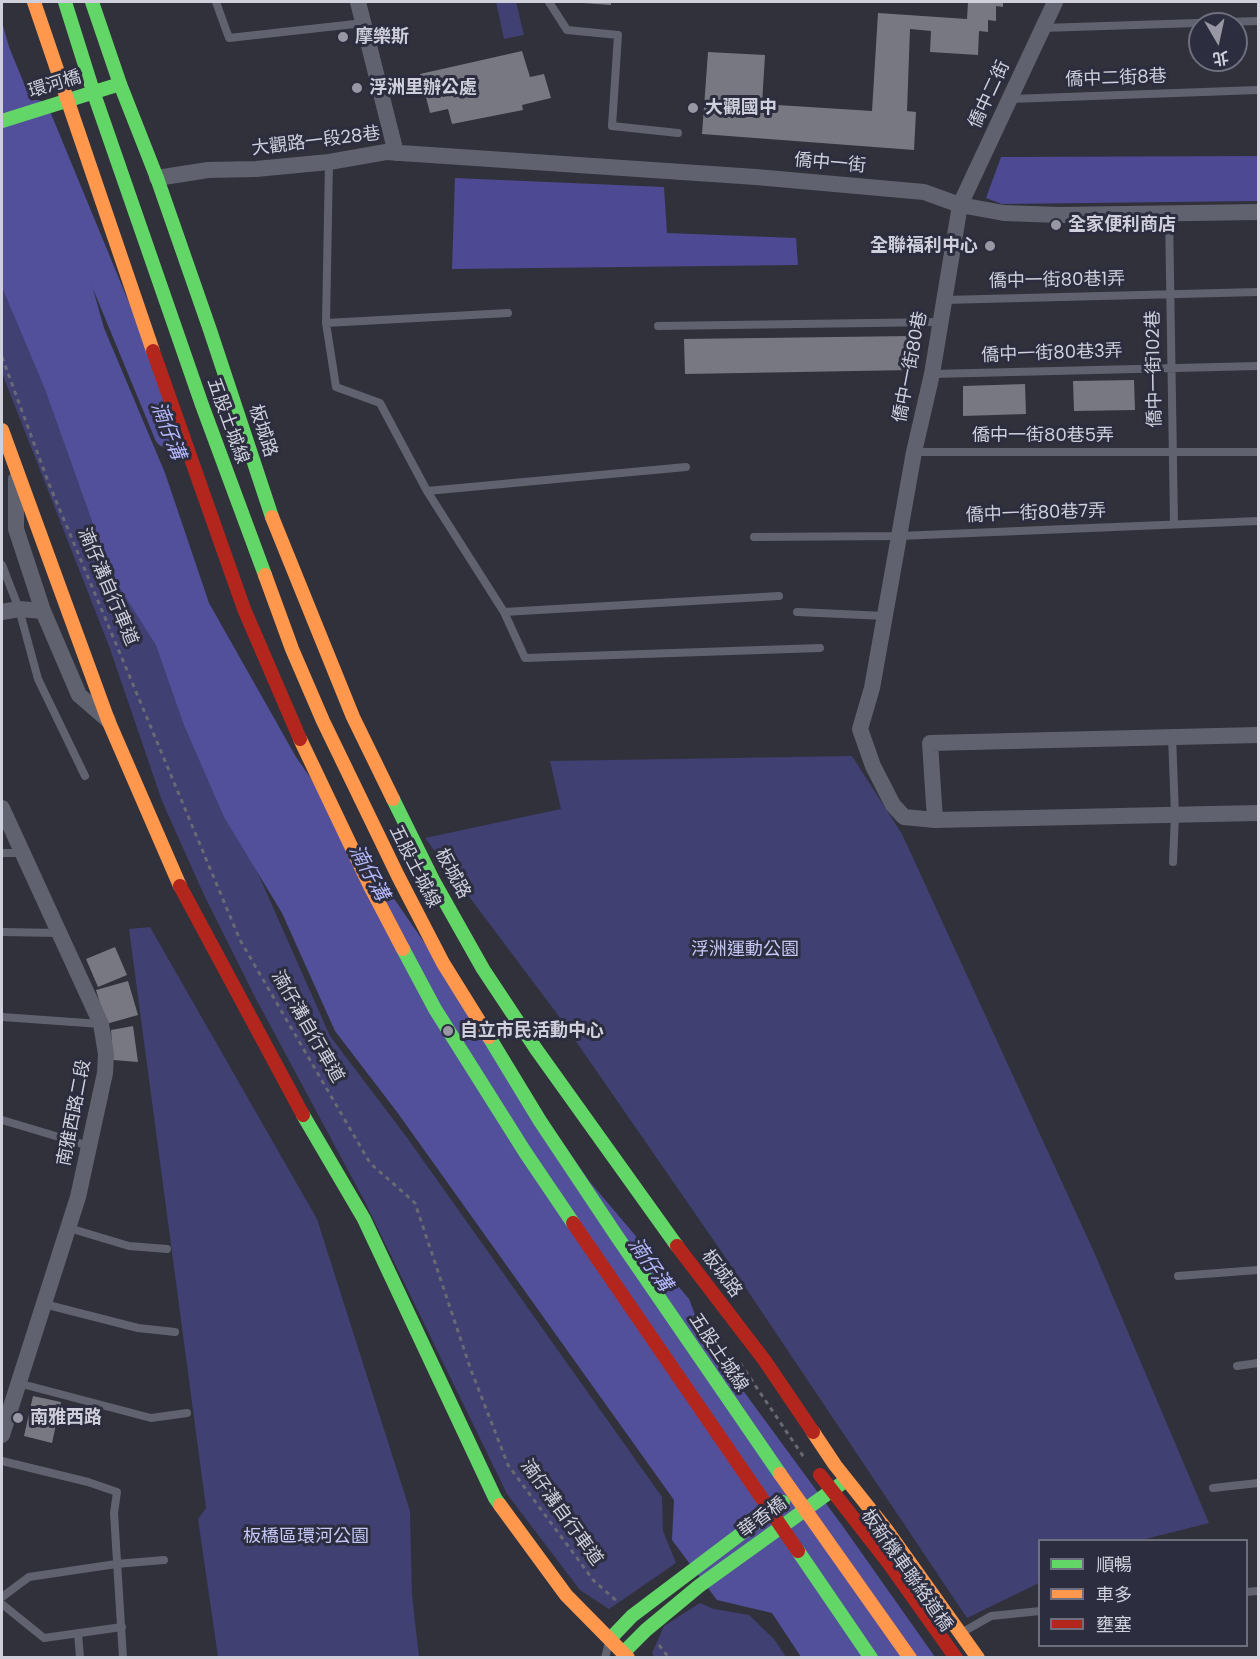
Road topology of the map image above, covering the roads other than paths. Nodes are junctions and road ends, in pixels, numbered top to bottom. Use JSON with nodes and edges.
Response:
{"nodes":[{"id":1,"x":34,"y":2,"type":"edge"},
{"id":2,"x":65,"y":2,"type":"edge"},
{"id":3,"x":92,"y":2,"type":"edge"},
{"id":4,"x":216,"y":2,"type":"edge"},
{"id":5,"x":358,"y":2,"type":"edge"},
{"id":6,"x":549,"y":2,"type":"edge"},
{"id":7,"x":1055,"y":2,"type":"edge"},
{"id":8,"x":1258,"y":21,"type":"edge"},
{"id":9,"x":364,"y":23,"type":"junction"},
{"id":10,"x":1043,"y":28,"type":"junction"},
{"id":11,"x":120,"y":84,"type":"junction"},
{"id":12,"x":1258,"y":90,"type":"edge"},
{"id":13,"x":1011,"y":99,"type":"junction"},
{"id":14,"x":2,"y":121,"type":"edge"},
{"id":15,"x":678,"y":133,"type":"dead end"},
{"id":16,"x":396,"y":153,"type":"junction"},
{"id":17,"x":329,"y":162,"type":"junction"},
{"id":18,"x":157,"y":178,"type":"junction"},
{"id":19,"x":960,"y":206,"type":"junction"},
{"id":20,"x":1258,"y":212,"type":"edge"},
{"id":21,"x":1169,"y":213,"type":"junction"},
{"id":22,"x":1258,"y":292,"type":"edge"},
{"id":23,"x":1171,"y":295,"type":"junction"},
{"id":24,"x":944,"y":300,"type":"junction"},
{"id":25,"x":508,"y":313,"type":"dead end"},
{"id":26,"x":940,"y":322,"type":"junction"},
{"id":27,"x":326,"y":323,"type":"junction"},
{"id":28,"x":658,"y":326,"type":"dead end"},
{"id":29,"x":1258,"y":366,"type":"edge"},
{"id":30,"x":1172,"y":367,"type":"junction"},
{"id":31,"x":932,"y":374,"type":"junction"},
{"id":32,"x":2,"y":430,"type":"edge"},
{"id":33,"x":914,"y":452,"type":"junction"},
{"id":34,"x":1258,"y":452,"type":"edge"},
{"id":35,"x":1173,"y":453,"type":"junction"},
{"id":36,"x":16,"y":468,"type":"junction"},
{"id":37,"x":686,"y":468,"type":"dead end"},
{"id":38,"x":427,"y":491,"type":"junction"},
{"id":39,"x":1258,"y":521,"type":"edge"},
{"id":40,"x":1174,"y":524,"type":"junction"},
{"id":41,"x":899,"y":536,"type":"junction"},
{"id":42,"x":754,"y":537,"type":"dead end"},
{"id":43,"x":2,"y":565,"type":"edge"},
{"id":44,"x":779,"y":596,"type":"dead end"},
{"id":45,"x":19,"y":609,"type":"junction"},
{"id":46,"x":43,"y":611,"type":"junction"},
{"id":47,"x":2,"y":612,"type":"edge"},
{"id":48,"x":504,"y":612,"type":"junction"},
{"id":49,"x":797,"y":612,"type":"dead end"},
{"id":50,"x":885,"y":616,"type":"junction"},
{"id":51,"x":820,"y":648,"type":"dead end"},
{"id":52,"x":108,"y":720,"type":"junction"},
{"id":53,"x":1258,"y":735,"type":"edge"},
{"id":54,"x":1172,"y":736,"type":"junction"},
{"id":55,"x":85,"y":776,"type":"dead end"},
{"id":56,"x":2,"y":808,"type":"edge"},
{"id":57,"x":1258,"y":813,"type":"edge"},
{"id":58,"x":1175,"y":814,"type":"junction"},
{"id":59,"x":935,"y":820,"type":"junction"},
{"id":60,"x":2,"y":853,"type":"edge"},
{"id":61,"x":23,"y":853,"type":"junction"},
{"id":62,"x":1173,"y":862,"type":"dead end"},
{"id":63,"x":2,"y":932,"type":"edge"},
{"id":64,"x":60,"y":933,"type":"junction"},
{"id":65,"x":2,"y":1017,"type":"edge"},
{"id":66,"x":101,"y":1024,"type":"junction"},
{"id":67,"x":2,"y":1120,"type":"edge"},
{"id":68,"x":89,"y":1146,"type":"junction"},
{"id":69,"x":69,"y":1228,"type":"junction"},
{"id":70,"x":166,"y":1249,"type":"dead end"},
{"id":71,"x":1258,"y":1270,"type":"edge"},
{"id":72,"x":1178,"y":1276,"type":"dead end"},
{"id":73,"x":44,"y":1304,"type":"junction"},
{"id":74,"x":175,"y":1332,"type":"dead end"},
{"id":75,"x":1258,"y":1363,"type":"edge"},
{"id":76,"x":1237,"y":1366,"type":"dead end"},
{"id":77,"x":18,"y":1383,"type":"junction"},
{"id":78,"x":187,"y":1413,"type":"dead end"},
{"id":79,"x":2,"y":1435,"type":"edge"},
{"id":80,"x":2,"y":1461,"type":"edge"},
{"id":81,"x":836,"y":1465,"type":"junction"},
{"id":82,"x":848,"y":1479,"type":"junction"},
{"id":83,"x":812,"y":1481,"type":"junction"},
{"id":84,"x":1258,"y":1483,"type":"edge"},
{"id":85,"x":1213,"y":1488,"type":"dead end"},
{"id":86,"x":830,"y":1491,"type":"junction"},
{"id":87,"x":841,"y":1503,"type":"junction"},
{"id":88,"x":164,"y":1560,"type":"dead end"},
{"id":89,"x":116,"y":1564,"type":"junction"},
{"id":90,"x":2,"y":1597,"type":"edge"},
{"id":91,"x":2,"y":1604,"type":"edge"},
{"id":92,"x":1038,"y":1611,"type":"edge"},
{"id":93,"x":122,"y":1627,"type":"junction"},
{"id":94,"x":78,"y":1633,"type":"junction"},
{"id":95,"x":961,"y":1633,"type":"junction"},
{"id":96,"x":610,"y":1639,"type":"junction"},
{"id":97,"x":623,"y":1656,"type":"edge"},
{"id":98,"x":80,"y":1658,"type":"edge"},
{"id":99,"x":123,"y":1658,"type":"edge"},
{"id":100,"x":605,"y":1658,"type":"edge"},
{"id":101,"x":871,"y":1658,"type":"edge"},
{"id":102,"x":910,"y":1658,"type":"edge"},
{"id":103,"x":946,"y":1658,"type":"edge"},
{"id":104,"x":956,"y":1658,"type":"edge"},
{"id":105,"x":978,"y":1658,"type":"edge"}],
"edges":[{"from":1,"to":101,"type":"main road","bridge":true},
{"from":2,"to":102,"type":"main road","name":"五股土城線","bridge":true},
{"from":3,"to":11,"type":"main road","name":"板城路"},
{"from":4,"to":9,"type":"lane"},
{"from":5,"to":9,"type":"street","name":"大觀路一段28巷"},
{"from":6,"to":15,"type":"lane"},
{"from":7,"to":10,"type":"street","name":"僑中二街"},
{"from":8,"to":10,"type":"lane"},
{"from":9,"to":16,"type":"street","name":"大觀路一段28巷"},
{"from":10,"to":13,"type":"street","name":"僑中二街"},
{"from":11,"to":14,"type":"main road","name":"環河橋","bridge":true},
{"from":11,"to":18,"type":"main road","name":"板城路"},
{"from":12,"to":13,"type":"lane","name":"僑中二街8巷"},
{"from":13,"to":19,"type":"street","name":"僑中二街"},
{"from":16,"to":17,"type":"street","name":"大觀路一段28巷"},
{"from":16,"to":19,"type":"street","name":"僑中一街"},
{"from":17,"to":18,"type":"street","name":"大觀路一段28巷"},
{"from":17,"to":27,"type":"lane"},
{"from":18,"to":81,"type":"main road","name":"板城路"},
{"from":19,"to":21,"type":"street","name":"僑中一街"},
{"from":19,"to":24,"type":"street","name":"僑中一街80巷"},
{"from":20,"to":21,"type":"street","name":"僑中一街"},
{"from":21,"to":23,"type":"lane","name":"僑中一街102巷"},
{"from":22,"to":23,"type":"lane","name":"僑中一街80巷1弄"},
{"from":23,"to":24,"type":"lane","name":"僑中一街80巷1弄"},
{"from":23,"to":30,"type":"lane","name":"僑中一街102巷"},
{"from":24,"to":26,"type":"street","name":"僑中一街80巷"},
{"from":25,"to":27,"type":"lane"},
{"from":26,"to":28,"type":"lane"},
{"from":26,"to":31,"type":"street","name":"僑中一街80巷"},
{"from":27,"to":38,"type":"lane"},
{"from":29,"to":30,"type":"lane","name":"僑中一街80巷3弄"},
{"from":30,"to":31,"type":"lane","name":"僑中一街80巷3弄"},
{"from":30,"to":35,"type":"lane","name":"僑中一街102巷"},
{"from":31,"to":33,"type":"street","name":"僑中一街80巷"},
{"from":32,"to":36,"type":"main road"},
{"from":33,"to":35,"type":"lane","name":"僑中一街80巷5弄"},
{"from":33,"to":41,"type":"street","name":"僑中一街80巷"},
{"from":34,"to":35,"type":"lane","name":"僑中一街80巷5弄"},
{"from":35,"to":40,"type":"lane","name":"僑中一街102巷"},
{"from":36,"to":46,"type":"street"},
{"from":36,"to":52,"type":"main road"},
{"from":37,"to":38,"type":"lane"},
{"from":38,"to":48,"type":"lane"},
{"from":39,"to":40,"type":"lane","name":"僑中一街80巷7弄"},
{"from":40,"to":41,"type":"lane","name":"僑中一街80巷7弄"},
{"from":41,"to":42,"type":"lane","name":"僑中一街80巷7弄"},
{"from":41,"to":50,"type":"street","name":"僑中一街80巷"},
{"from":43,"to":45,"type":"lane"},
{"from":44,"to":48,"type":"lane"},
{"from":45,"to":46,"type":"street"},
{"from":45,"to":47,"type":"street"},
{"from":45,"to":55,"type":"lane"},
{"from":46,"to":52,"type":"street"},
{"from":48,"to":51,"type":"lane"},
{"from":49,"to":50,"type":"lane"},
{"from":50,"to":59,"type":"street","name":"僑中一街80巷"},
{"from":52,"to":96,"type":"main road"},
{"from":53,"to":54,"type":"street"},
{"from":54,"to":58,"type":"lane"},
{"from":54,"to":59,"type":"street"},
{"from":56,"to":61,"type":"street","name":"南雅西路二段"},
{"from":57,"to":58,"type":"street","name":"僑中一街80巷"},
{"from":58,"to":59,"type":"street","name":"僑中一街80巷"},
{"from":58,"to":62,"type":"lane"},
{"from":60,"to":61,"type":"lane"},
{"from":61,"to":64,"type":"street","name":"南雅西路二段"},
{"from":63,"to":64,"type":"lane"},
{"from":64,"to":66,"type":"street","name":"南雅西路二段"},
{"from":65,"to":66,"type":"lane"},
{"from":66,"to":68,"type":"street","name":"南雅西路二段"},
{"from":67,"to":68,"type":"lane"},
{"from":68,"to":69,"type":"street","name":"南雅西路二段"},
{"from":69,"to":70,"type":"lane"},
{"from":69,"to":73,"type":"street","name":"南雅西路二段"},
{"from":71,"to":72,"type":"lane"},
{"from":73,"to":74,"type":"lane"},
{"from":73,"to":77,"type":"street","name":"南雅西路二段"},
{"from":75,"to":76,"type":"lane"},
{"from":77,"to":78,"type":"lane"},
{"from":77,"to":79,"type":"street","name":"南雅西路二段"},
{"from":80,"to":89,"type":"lane"},
{"from":81,"to":82,"type":"main road","name":"板城路"},
{"from":81,"to":83,"type":"main road","name":"華香橋"},
{"from":82,"to":86,"type":"main road","name":"華香橋"},
{"from":82,"to":95,"type":"main road","name":"板城路"},
{"from":83,"to":86,"type":"main road"},
{"from":83,"to":96,"type":"main road","name":"華香橋","bridge":true},
{"from":84,"to":85,"type":"lane"},
{"from":86,"to":87,"type":"main road"},
{"from":86,"to":97,"type":"main road","name":"華香橋","bridge":true},
{"from":87,"to":103,"type":"lane","name":"板新機車聯絡道橋"},
{"from":87,"to":104,"type":"main road"},
{"from":88,"to":89,"type":"lane"},
{"from":89,"to":90,"type":"lane"},
{"from":89,"to":93,"type":"lane"},
{"from":91,"to":94,"type":"lane"},
{"from":92,"to":95,"type":"lane"},
{"from":93,"to":94,"type":"lane"},
{"from":93,"to":99,"type":"lane"},
{"from":94,"to":98,"type":"lane"},
{"from":95,"to":105,"type":"main road","name":"板城路"},
{"from":96,"to":97,"type":"main road"},
{"from":96,"to":100,"type":"lane"}]}
